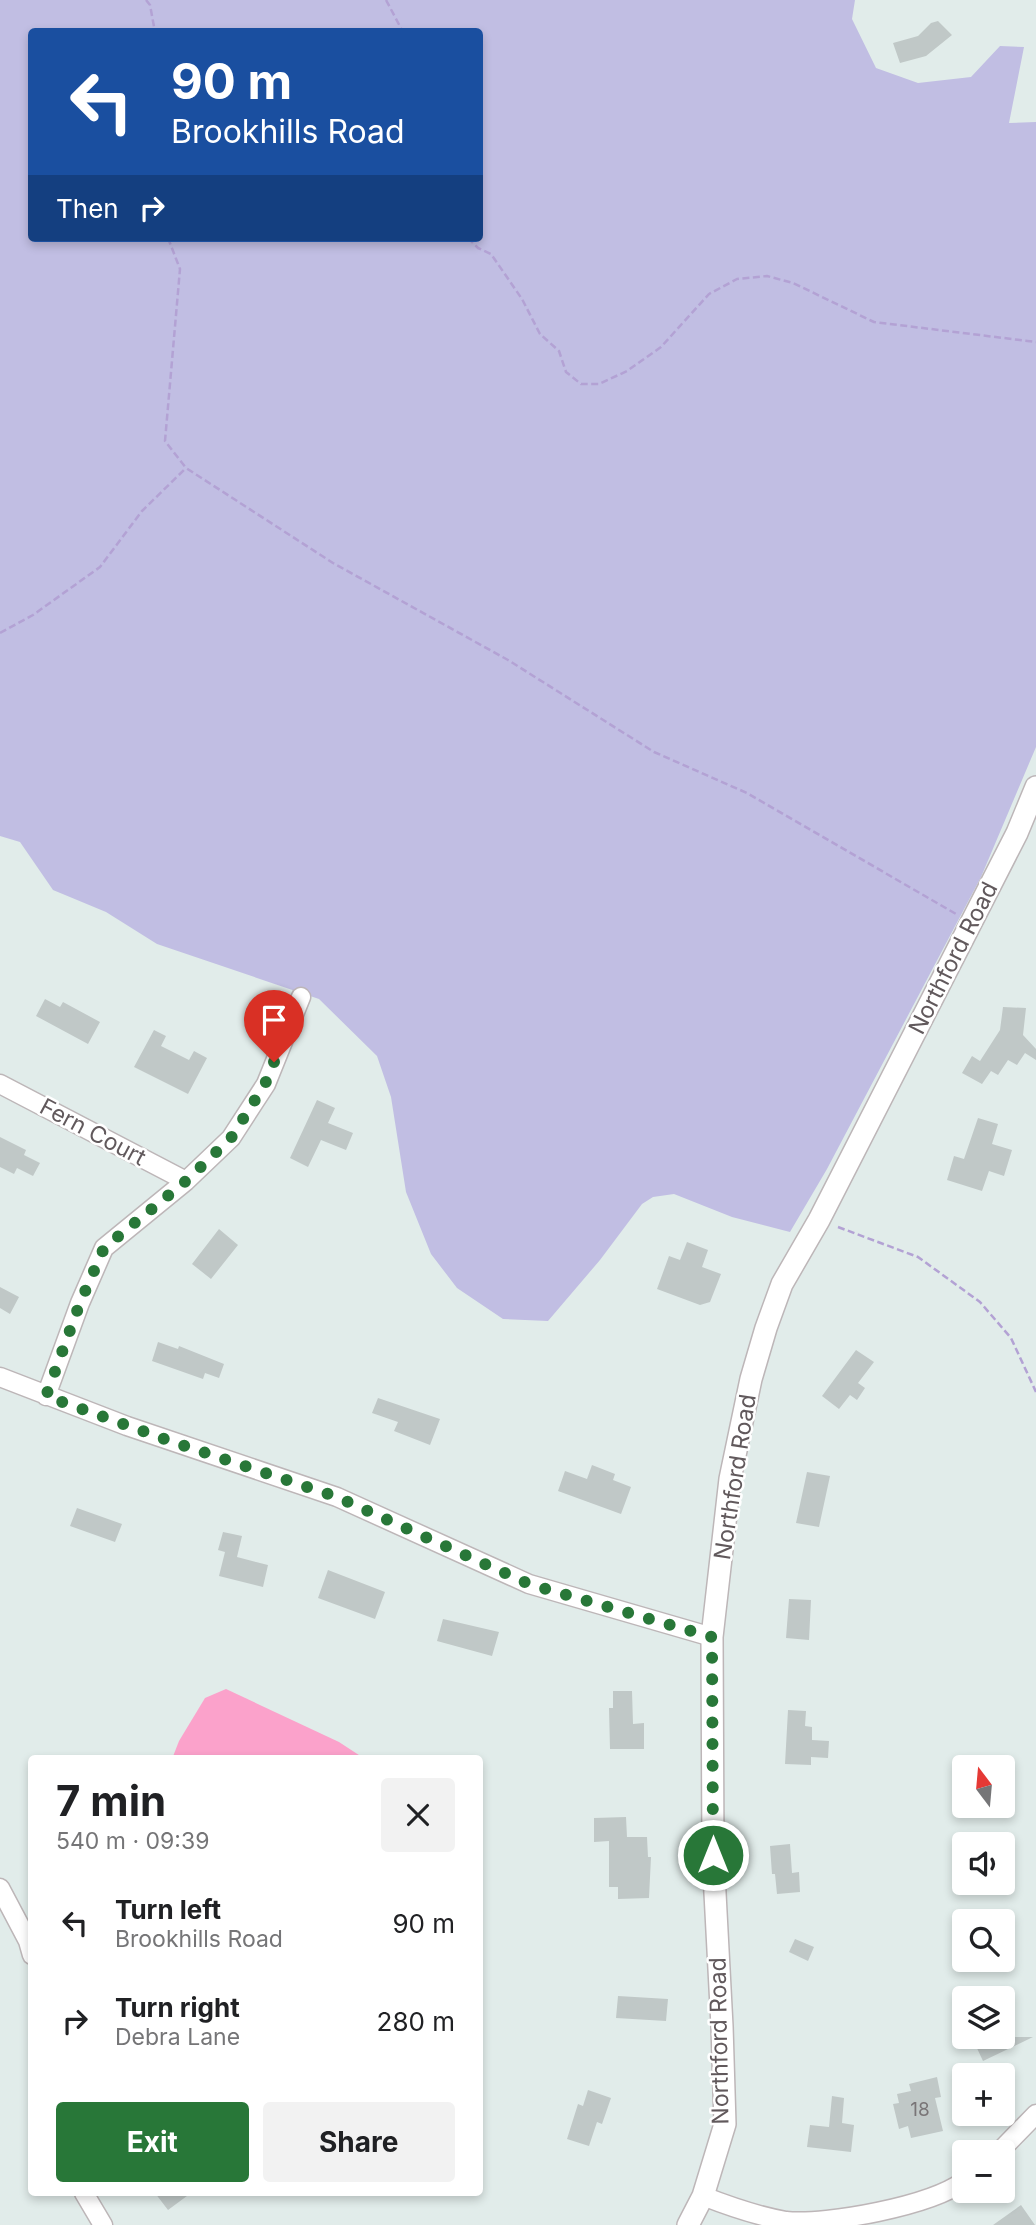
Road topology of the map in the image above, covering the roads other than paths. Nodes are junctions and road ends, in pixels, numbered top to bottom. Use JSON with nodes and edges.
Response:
{"nodes":[{"id":1,"x":1036,"y":787,"type":"edge"},
{"id":2,"x":301,"y":997,"type":"dead end"},
{"id":3,"x":0,"y":1084,"type":"edge"},
{"id":4,"x":186,"y":1181,"type":"junction"},
{"id":5,"x":0,"y":1377,"type":"edge"},
{"id":6,"x":46,"y":1396,"type":"junction"},
{"id":7,"x":712,"y":1637,"type":"junction"},
{"id":8,"x":0,"y":1888,"type":"edge"},
{"id":9,"x":28,"y":1941,"type":"edge"},
{"id":10,"x":1036,"y":2114,"type":"edge"},
{"id":11,"x":1011,"y":2140,"type":"edge"},
{"id":12,"x":952,"y":2187,"type":"edge"},
{"id":13,"x":86,"y":2196,"type":"edge"},
{"id":14,"x":703,"y":2196,"type":"junction"},
{"id":15,"x":103,"y":2225,"type":"edge"},
{"id":16,"x":688,"y":2225,"type":"edge"}],
"edges":[{"from":1,"to":7,"type":"street","name":"Northford Road"},
{"from":2,"to":4,"type":"street"},
{"from":3,"to":4,"type":"street","name":"Fern Court"},
{"from":4,"to":6,"type":"street"},
{"from":5,"to":6,"type":"street"},
{"from":6,"to":7,"type":"street"},
{"from":7,"to":14,"type":"street","name":"Northford Road"},
{"from":8,"to":9,"type":"street"},
{"from":10,"to":11,"type":"street"},
{"from":12,"to":14,"type":"street"},
{"from":13,"to":15,"type":"street"},
{"from":14,"to":16,"type":"street","name":"Northford Road"}]}
